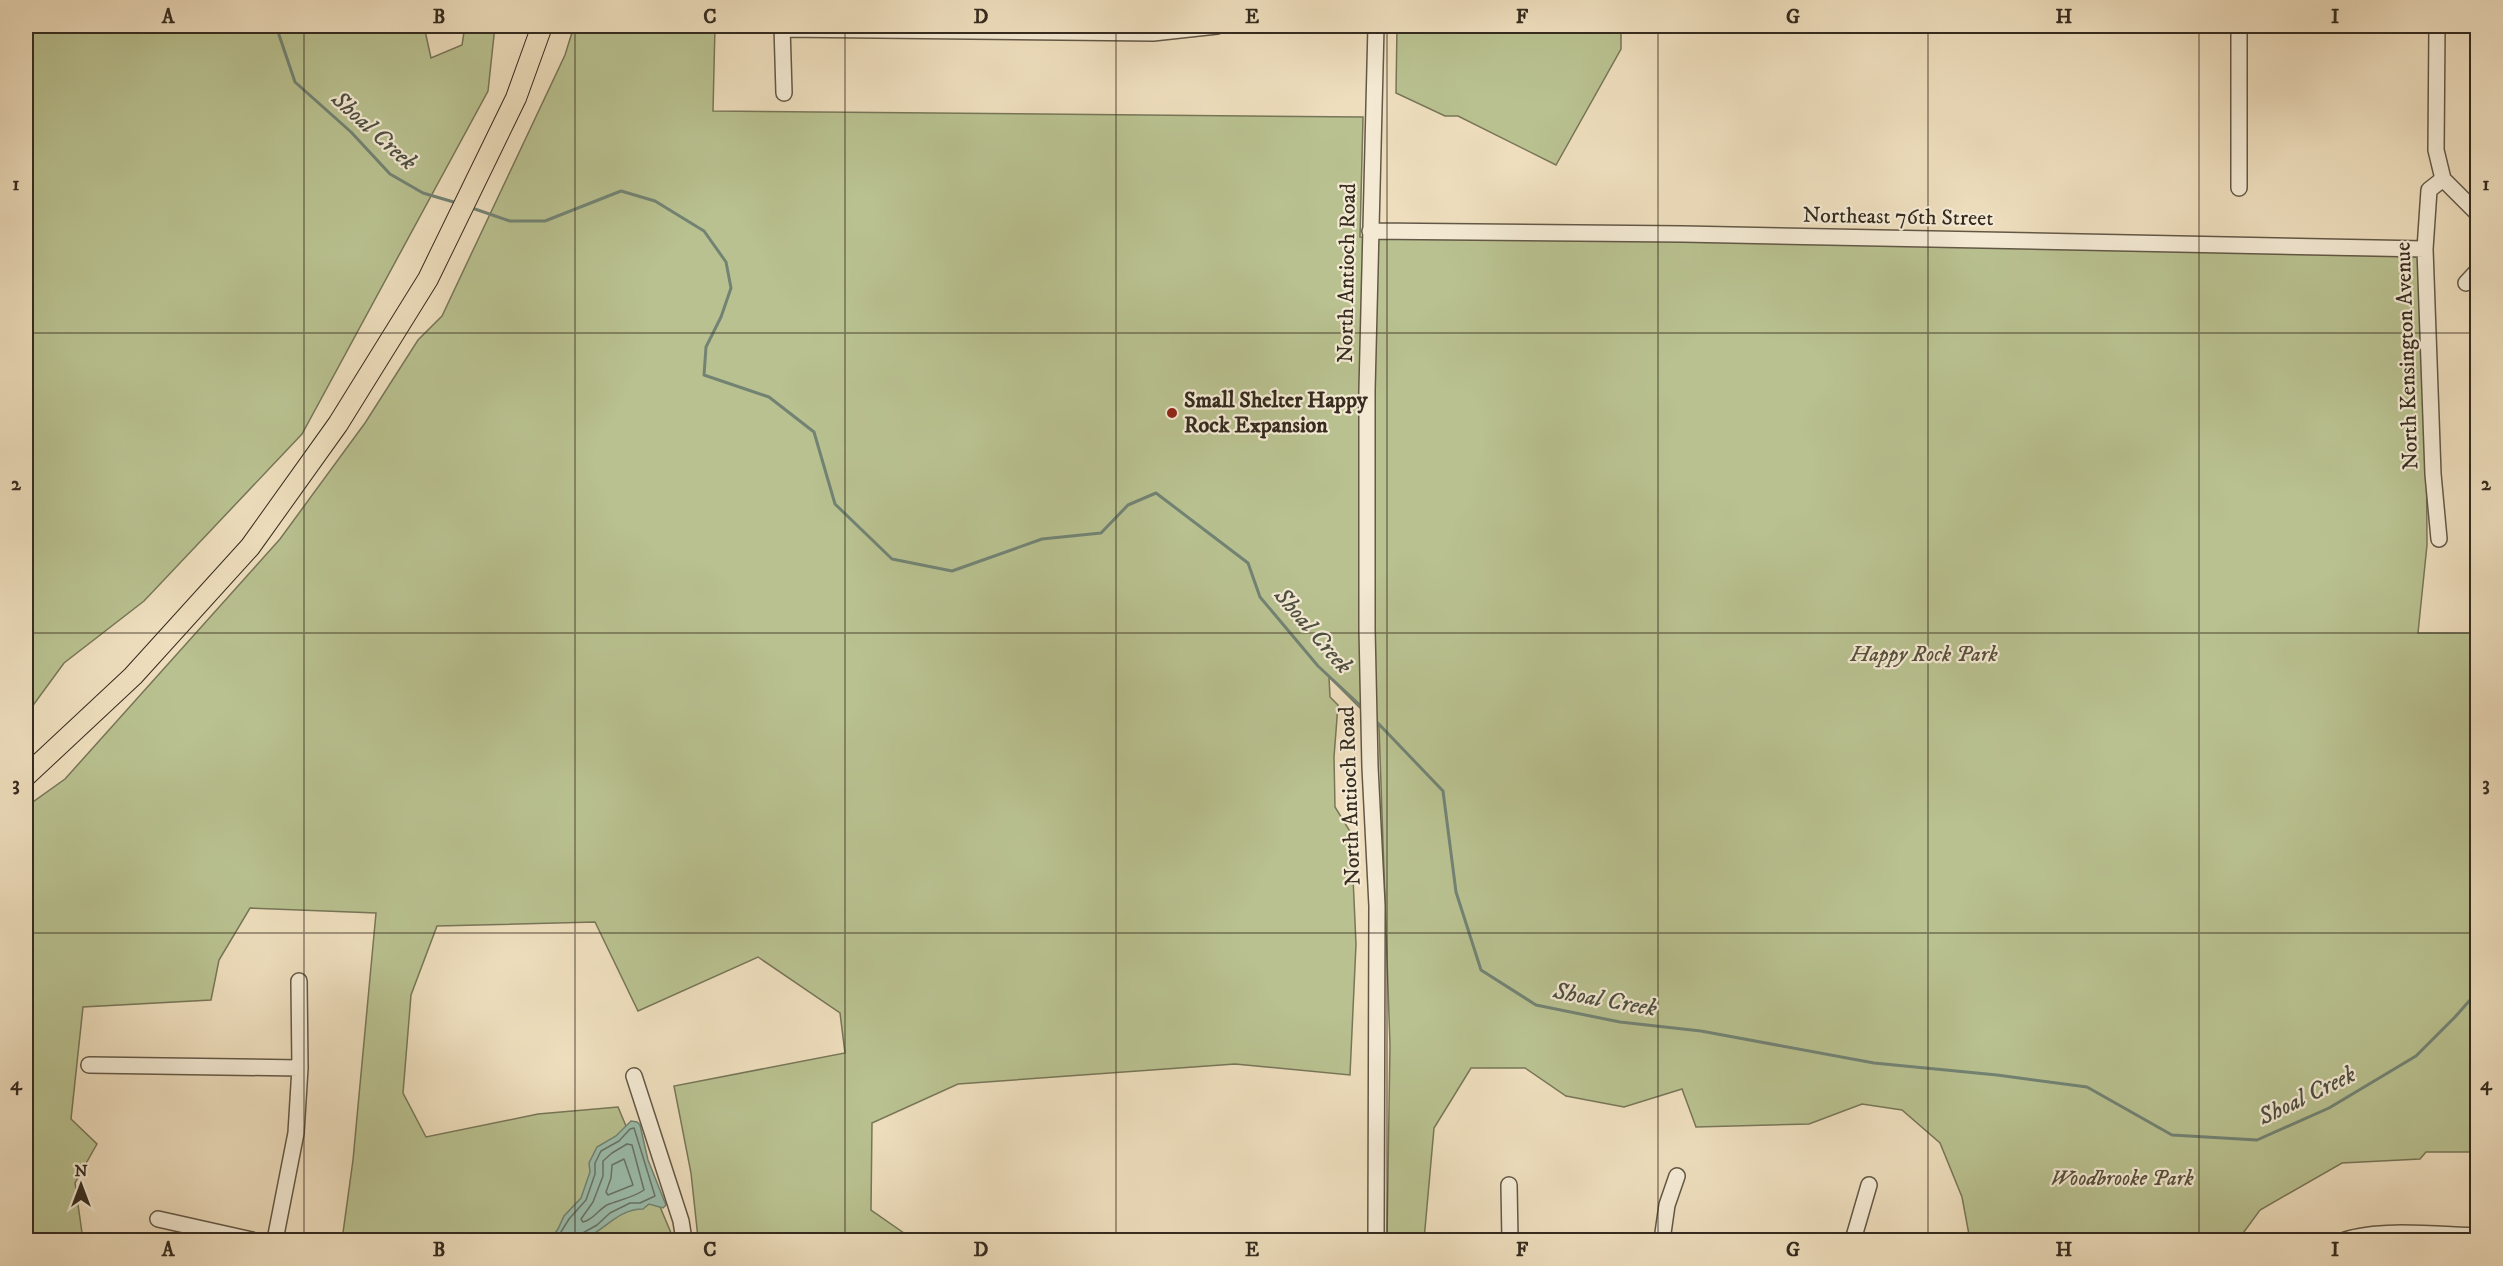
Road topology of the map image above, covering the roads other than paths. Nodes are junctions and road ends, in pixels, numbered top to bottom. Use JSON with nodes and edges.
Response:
{"nodes":[{"id":1,"x":542,"y":26,"type":"edge"},
{"id":2,"x":1217,"y":26,"type":"edge"},
{"id":3,"x":1376,"y":26,"type":"edge"},
{"id":4,"x":2239,"y":26,"type":"edge"},
{"id":5,"x":2437,"y":26,"type":"edge"},
{"id":6,"x":782,"y":27,"type":"edge"},
{"id":7,"x":784,"y":93,"type":"dead end"},
{"id":8,"x":2443,"y":178,"type":"junction"},
{"id":9,"x":2239,"y":188,"type":"dead end"},
{"id":10,"x":2478,"y":214,"type":"edge"},
{"id":11,"x":1370,"y":231,"type":"junction"},
{"id":12,"x":2425,"y":249,"type":"junction"},
{"id":13,"x":2478,"y":270,"type":"edge"},
{"id":14,"x":2466,"y":283,"type":"dead end"},
{"id":15,"x":2439,"y":539,"type":"dead end"},
{"id":16,"x":26,"y":776,"type":"edge"},
{"id":17,"x":299,"y":981,"type":"dead end"},
{"id":18,"x":90,"y":1065,"type":"dead end"},
{"id":19,"x":300,"y":1068,"type":"junction"},
{"id":20,"x":634,"y":1076,"type":"dead end"},
{"id":21,"x":1677,"y":1176,"type":"dead end"},
{"id":22,"x":1509,"y":1185,"type":"dead end"},
{"id":23,"x":1869,"y":1185,"type":"dead end"},
{"id":24,"x":158,"y":1219,"type":"dead end"},
{"id":25,"x":2474,"y":1237,"type":"edge"},
{"id":26,"x":252,"y":1240,"type":"edge"},
{"id":27,"x":275,"y":1240,"type":"edge"},
{"id":28,"x":684,"y":1240,"type":"edge"},
{"id":29,"x":1376,"y":1240,"type":"edge"},
{"id":30,"x":1510,"y":1240,"type":"edge"},
{"id":31,"x":1662,"y":1240,"type":"edge"},
{"id":32,"x":1853,"y":1240,"type":"edge"},
{"id":33,"x":2345,"y":1240,"type":"edge"}],
"edges":[{"from":1,"to":16,"type":"main road"},
{"from":2,"to":6,"type":"street"},
{"from":3,"to":11,"type":"street","name":"North Antioch Road"},
{"from":4,"to":9,"type":"street"},
{"from":5,"to":8,"type":"street"},
{"from":6,"to":7,"type":"street"},
{"from":8,"to":10,"type":"street"},
{"from":8,"to":12,"type":"street","name":"North Kensington Avenue"},
{"from":11,"to":12,"type":"street","name":"Northeast 76th Street"},
{"from":11,"to":29,"type":"street","name":"North Antioch Road"},
{"from":12,"to":15,"type":"street","name":"North Kensington Avenue"},
{"from":13,"to":14,"type":"street"},
{"from":17,"to":19,"type":"street"},
{"from":18,"to":19,"type":"street"},
{"from":19,"to":27,"type":"street"},
{"from":20,"to":28,"type":"street"},
{"from":21,"to":31,"type":"street"},
{"from":22,"to":30,"type":"street"},
{"from":23,"to":32,"type":"street"},
{"from":24,"to":26,"type":"street"},
{"from":25,"to":33,"type":"street"}]}
